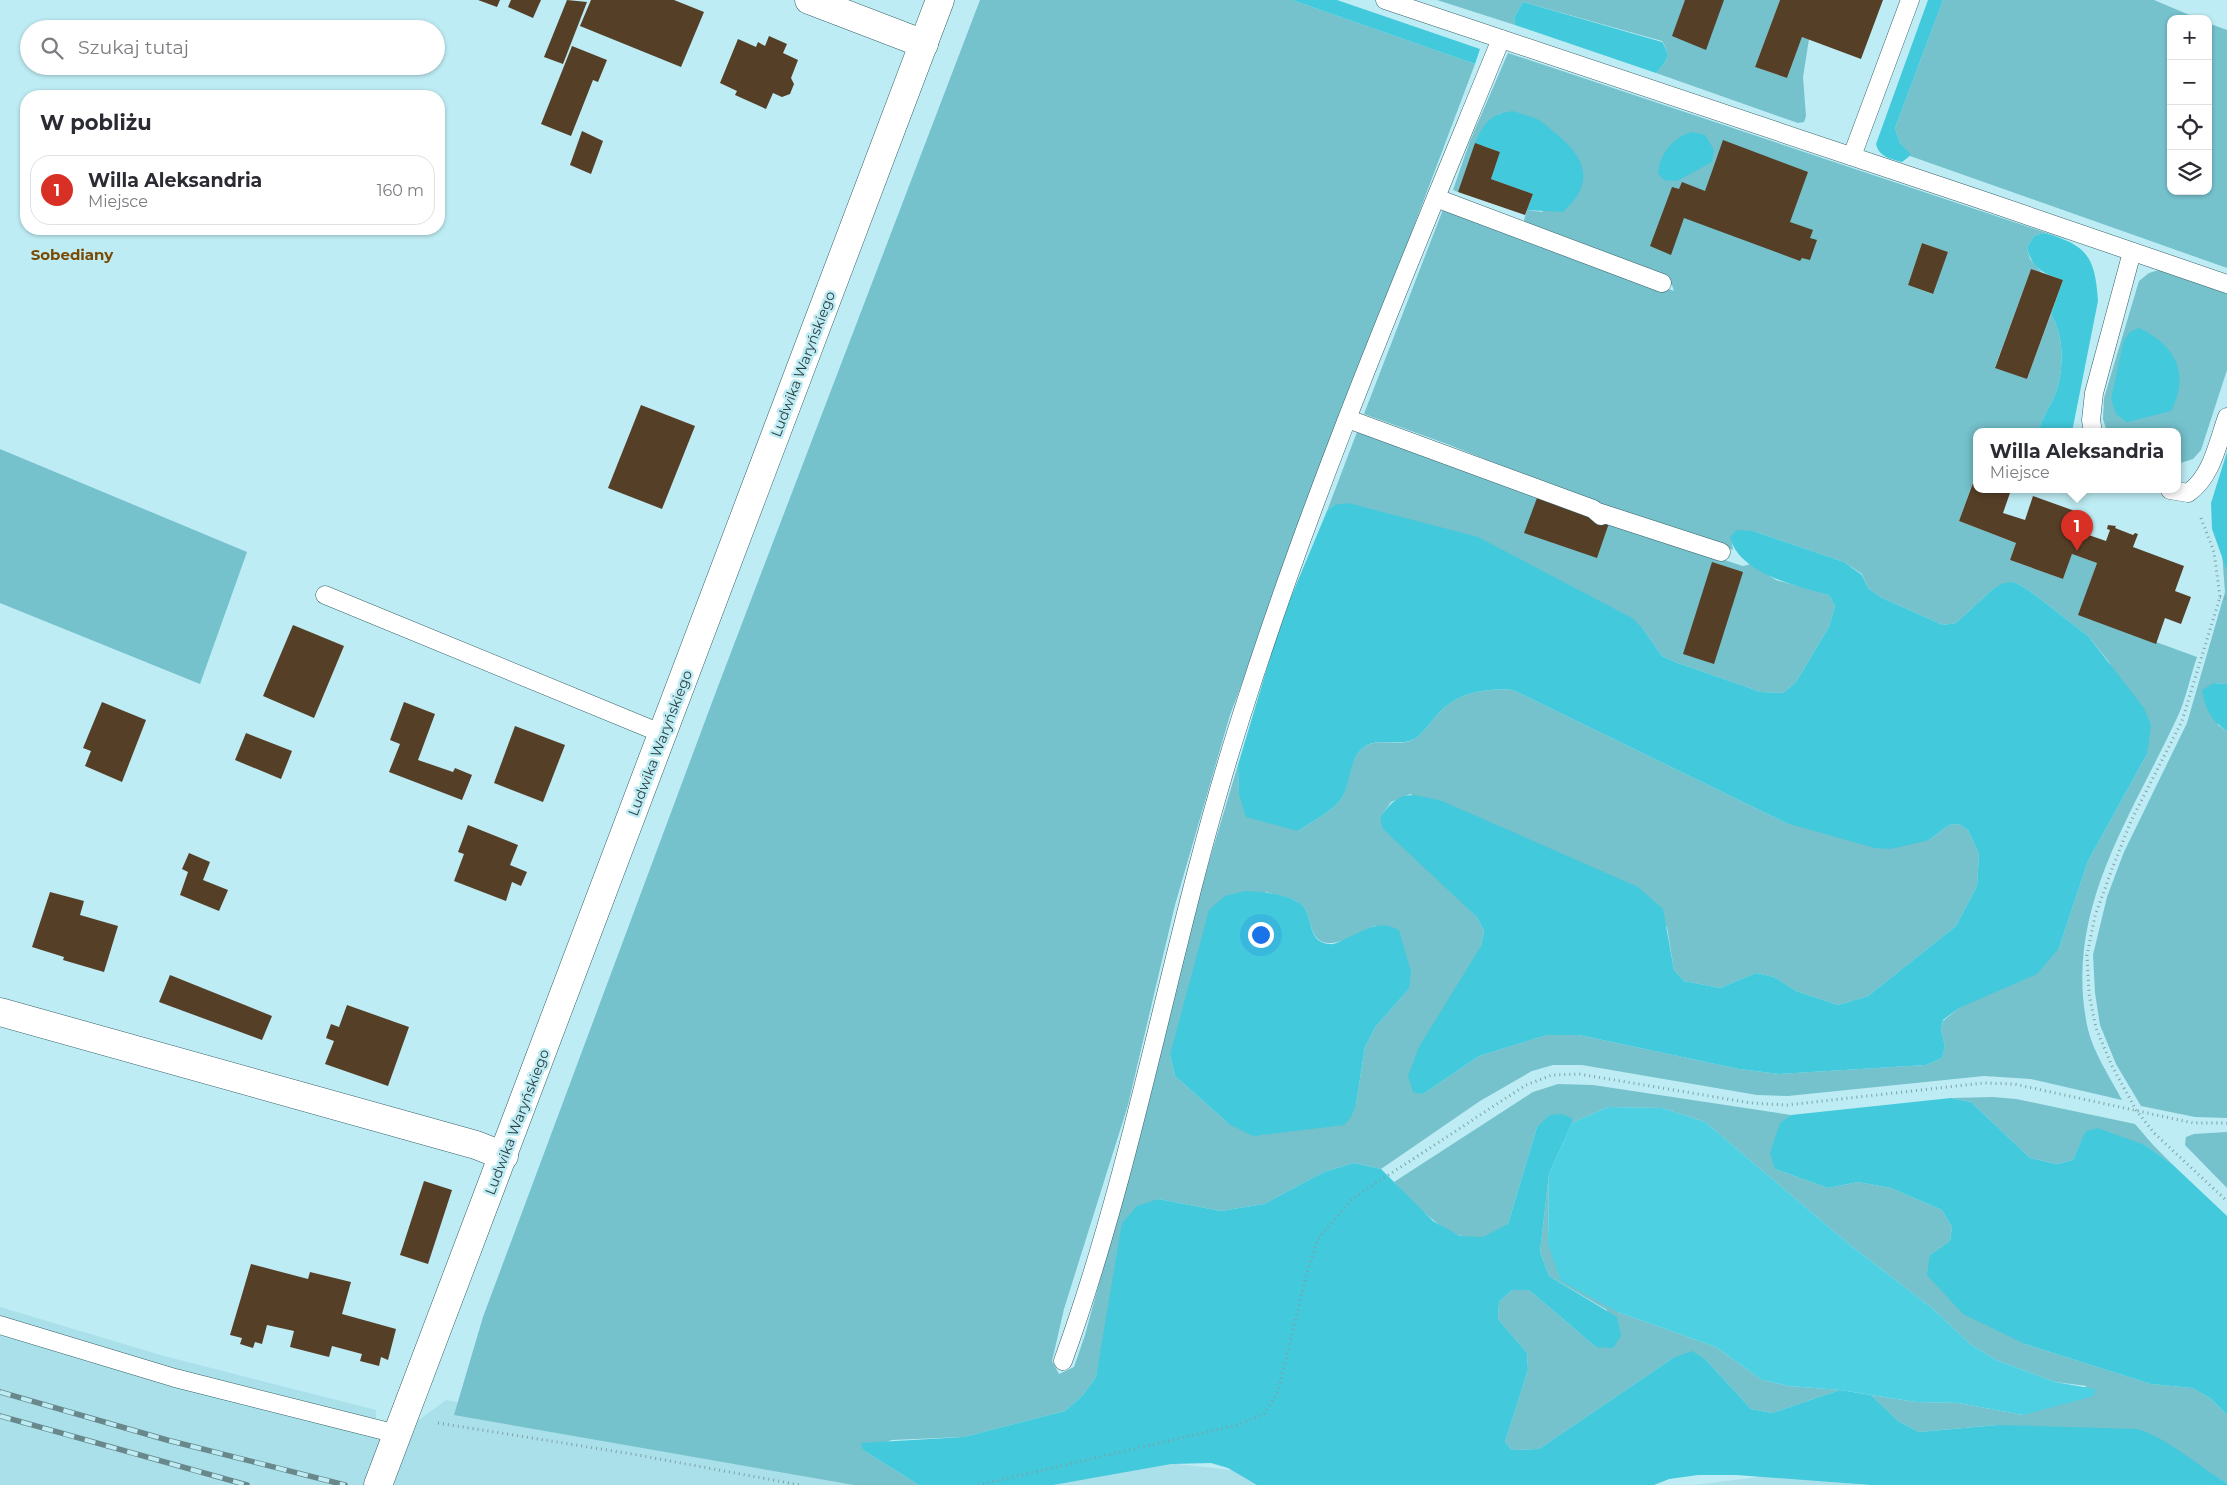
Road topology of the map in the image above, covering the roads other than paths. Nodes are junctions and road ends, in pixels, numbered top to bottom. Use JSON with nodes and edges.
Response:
{"nodes":[{"id":1,"x":809,"y":0,"type":"edge"},
{"id":2,"x":940,"y":0,"type":"edge"},
{"id":3,"x":1385,"y":0,"type":"edge"},
{"id":4,"x":1910,"y":0,"type":"edge"},
{"id":5,"x":1501,"y":39,"type":"junction"},
{"id":6,"x":924,"y":44,"type":"junction"},
{"id":7,"x":1852,"y":156,"type":"junction"},
{"id":8,"x":1436,"y":198,"type":"junction"},
{"id":9,"x":2132,"y":252,"type":"junction"},
{"id":10,"x":1662,"y":283,"type":"dead end"},
{"id":11,"x":2227,"y":284,"type":"edge"},
{"id":12,"x":2227,"y":416,"type":"edge"},
{"id":13,"x":1348,"y":419,"type":"junction"},
{"id":14,"x":2092,"y":428,"type":"edge"},
{"id":15,"x":2181,"y":492,"type":"edge"},
{"id":16,"x":1721,"y":552,"type":"dead end"},
{"id":17,"x":325,"y":595,"type":"dead end"},
{"id":18,"x":663,"y":734,"type":"junction"},
{"id":19,"x":0,"y":1012,"type":"edge"},
{"id":20,"x":504,"y":1156,"type":"junction"},
{"id":21,"x":0,"y":1324,"type":"edge"},
{"id":22,"x":1063,"y":1361,"type":"dead end"},
{"id":23,"x":397,"y":1434,"type":"junction"},
{"id":24,"x":378,"y":1485,"type":"edge"}],
"edges":[{"from":1,"to":6,"type":"street"},
{"from":2,"to":6,"type":"street","name":"Ludwika Waryńskiego"},
{"from":3,"to":5,"type":"lane"},
{"from":4,"to":7,"type":"lane"},
{"from":5,"to":7,"type":"lane"},
{"from":5,"to":8,"type":"lane"},
{"from":6,"to":18,"type":"street","name":"Ludwika Waryńskiego"},
{"from":7,"to":9,"type":"lane"},
{"from":8,"to":10,"type":"lane"},
{"from":8,"to":13,"type":"lane"},
{"from":9,"to":11,"type":"lane"},
{"from":9,"to":14,"type":"lane"},
{"from":12,"to":15,"type":"lane"},
{"from":13,"to":16,"type":"lane"},
{"from":13,"to":22,"type":"lane"},
{"from":17,"to":18,"type":"lane"},
{"from":18,"to":20,"type":"street","name":"Ludwika Waryńskiego"},
{"from":19,"to":20,"type":"street"},
{"from":20,"to":23,"type":"street","name":"Ludwika Waryńskiego"},
{"from":21,"to":23,"type":"lane"},
{"from":23,"to":24,"type":"street","name":"Ludwika Waryńskiego"}]}
